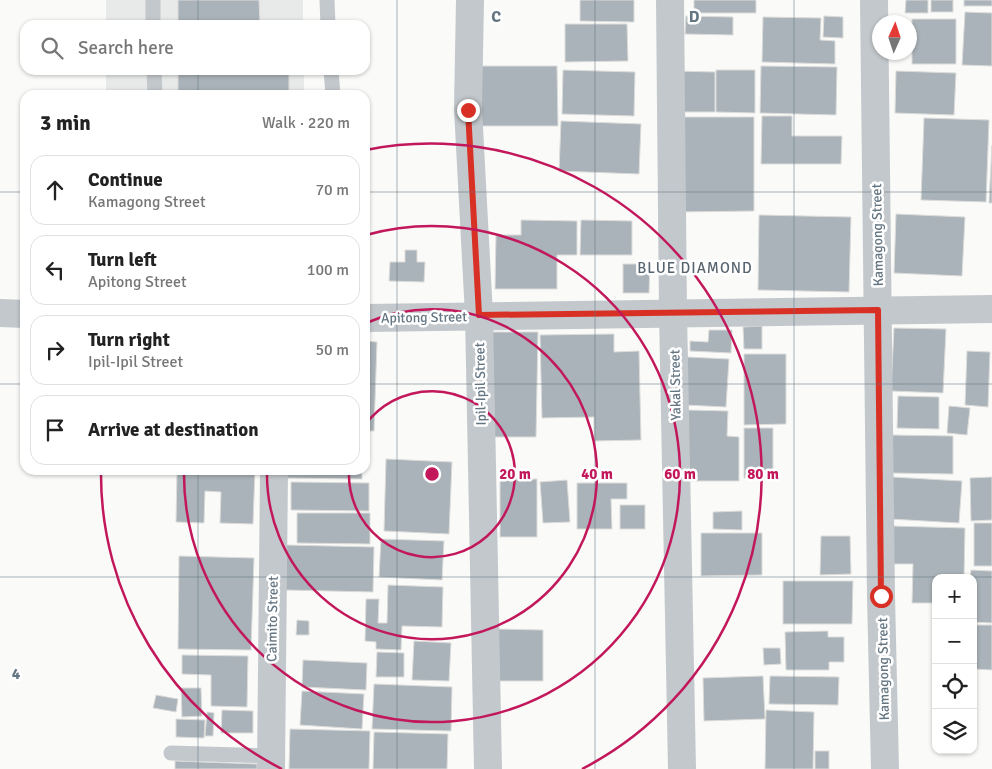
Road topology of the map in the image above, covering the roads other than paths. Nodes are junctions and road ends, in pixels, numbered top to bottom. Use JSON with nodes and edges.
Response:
{"nodes":[{"id":1,"x":153,"y":0,"type":"edge"},
{"id":2,"x":327,"y":0,"type":"edge"},
{"id":3,"x":470,"y":0,"type":"edge"},
{"id":4,"x":670,"y":0,"type":"edge"},
{"id":5,"x":874,"y":0,"type":"edge"},
{"id":6,"x":153,"y":20,"type":"edge"},
{"id":7,"x":328,"y":20,"type":"edge"},
{"id":8,"x":154,"y":75,"type":"edge"},
{"id":9,"x":331,"y":75,"type":"edge"},
{"id":10,"x":154,"y":90,"type":"edge"},
{"id":11,"x":333,"y":90,"type":"edge"},
{"id":12,"x":992,"y":309,"type":"edge"},
{"id":13,"x":878,"y":310,"type":"junction"},
{"id":14,"x":0,"y":313,"type":"edge"},
{"id":15,"x":673,"y":313,"type":"junction"},
{"id":16,"x":20,"y":314,"type":"edge"},
{"id":17,"x":479,"y":315,"type":"junction"},
{"id":18,"x":370,"y":318,"type":"edge"},
{"id":19,"x":274,"y":475,"type":"edge"},
{"id":20,"x":171,"y":753,"type":"dead end"},
{"id":21,"x":271,"y":762,"type":"edge"},
{"id":22,"x":488,"y":769,"type":"edge"},
{"id":23,"x":682,"y":769,"type":"edge"},
{"id":24,"x":885,"y":769,"type":"edge"}],
"edges":[{"from":1,"to":6,"type":"lane"},
{"from":2,"to":7,"type":"lane"},
{"from":3,"to":17,"type":"street","name":"Ipil-Ipil Street"},
{"from":4,"to":15,"type":"street","name":"Yakal Street"},
{"from":5,"to":13,"type":"street","name":"Kamagong Street"},
{"from":8,"to":10,"type":"lane"},
{"from":9,"to":11,"type":"lane"},
{"from":12,"to":13,"type":"street","name":"Apitong Street"},
{"from":13,"to":15,"type":"street","name":"Apitong Street"},
{"from":13,"to":24,"type":"street","name":"Kamagong Street"},
{"from":14,"to":16,"type":"street"},
{"from":15,"to":17,"type":"street","name":"Apitong Street"},
{"from":15,"to":23,"type":"street","name":"Yakal Street"},
{"from":17,"to":18,"type":"street","name":"Apitong Street"},
{"from":17,"to":22,"type":"street","name":"Ipil-Ipil Street"},
{"from":19,"to":21,"type":"street","name":"Caimito Street"},
{"from":20,"to":21,"type":"lane"}]}
